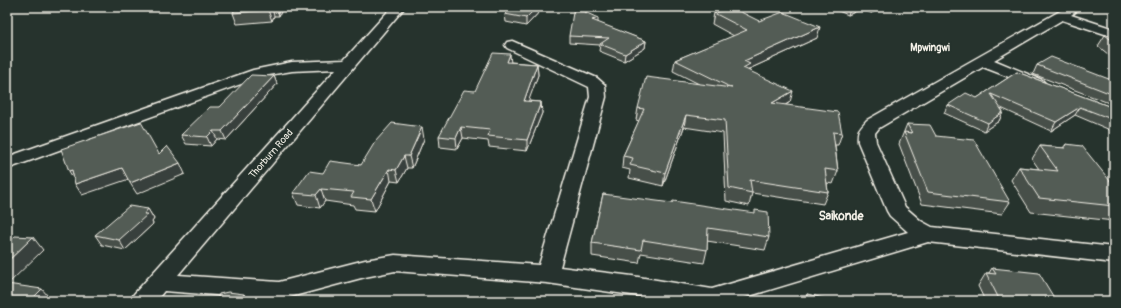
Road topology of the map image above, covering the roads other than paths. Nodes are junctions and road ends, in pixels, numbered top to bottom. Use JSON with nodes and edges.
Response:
{"nodes":[{"id":1,"x":399,"y":7,"type":"edge"},
{"id":2,"x":1076,"y":7,"type":"edge"},
{"id":3,"x":1061,"y":16,"type":"junction"},
{"id":4,"x":1114,"y":33,"type":"edge"},
{"id":5,"x":512,"y":45,"type":"dead end"},
{"id":6,"x":982,"y":61,"type":"junction"},
{"id":7,"x":349,"y":66,"type":"junction"},
{"id":8,"x":1049,"y":87,"type":"edge"},
{"id":9,"x":7,"y":162,"type":"edge"},
{"id":10,"x":928,"y":234,"type":"junction"},
{"id":11,"x":1114,"y":256,"type":"edge"},
{"id":12,"x":547,"y":274,"type":"junction"},
{"id":13,"x":159,"y":282,"type":"junction"},
{"id":14,"x":712,"y":299,"type":"edge"},
{"id":15,"x":142,"y":301,"type":"edge"}],
"edges":[{"from":1,"to":7,"type":"street","name":"Thorburn Road"},
{"from":2,"to":3,"type":"street"},
{"from":3,"to":4,"type":"street"},
{"from":3,"to":6,"type":"street"},
{"from":5,"to":12,"type":"street"},
{"from":6,"to":8,"type":"street"},
{"from":6,"to":10,"type":"street"},
{"from":7,"to":9,"type":"street"},
{"from":7,"to":13,"type":"street","name":"Thorburn Road"},
{"from":10,"to":11,"type":"street"},
{"from":10,"to":14,"type":"street"},
{"from":12,"to":13,"type":"street"},
{"from":12,"to":14,"type":"street"},
{"from":13,"to":15,"type":"street","name":"Thorburn Road"}]}
